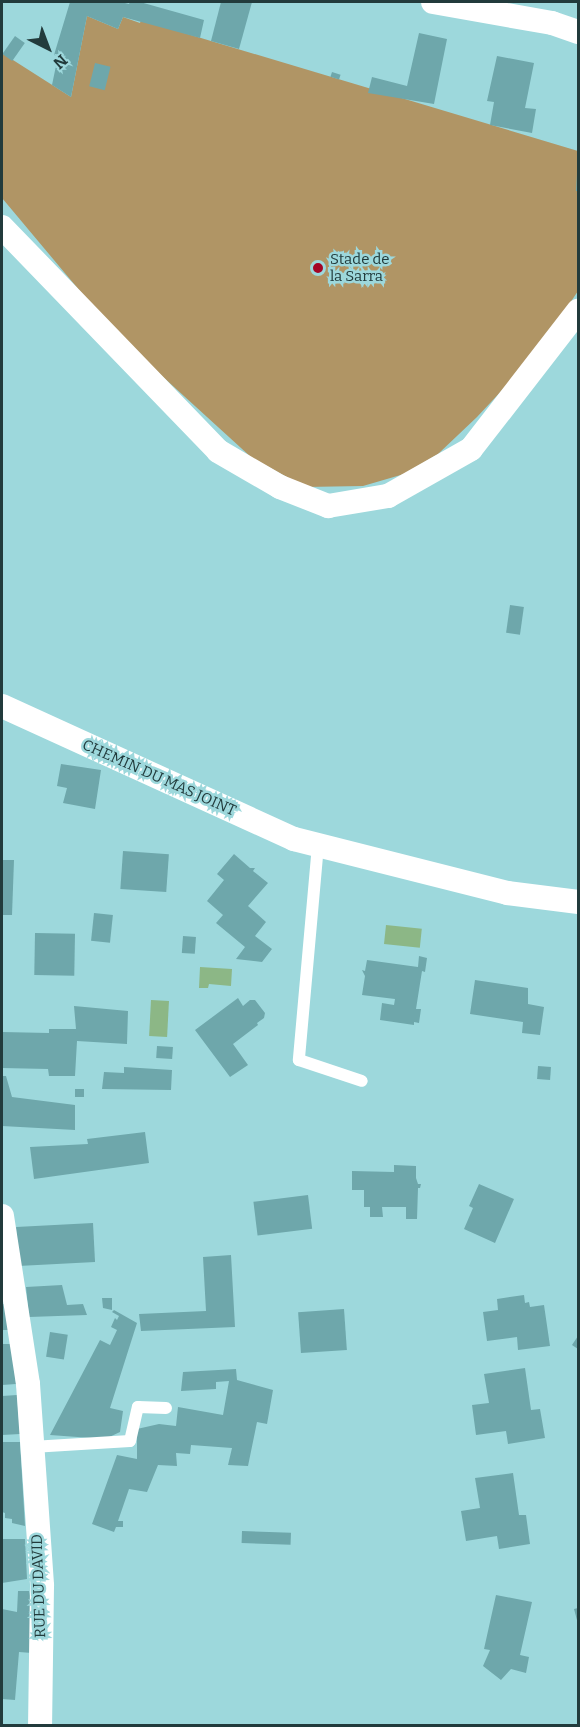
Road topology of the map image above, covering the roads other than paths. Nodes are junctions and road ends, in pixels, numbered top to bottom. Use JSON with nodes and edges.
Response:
{"nodes":[{"id":1,"x":434,"y":2,"type":"edge"},
{"id":2,"x":579,"y":32,"type":"edge"},
{"id":3,"x":2,"y":227,"type":"edge"},
{"id":4,"x":579,"y":311,"type":"edge"},
{"id":5,"x":2,"y":706,"type":"edge"},
{"id":6,"x":318,"y":845,"type":"junction"},
{"id":7,"x":579,"y":902,"type":"edge"},
{"id":8,"x":362,"y":1081,"type":"dead end"},
{"id":9,"x":2,"y":1216,"type":"edge"},
{"id":10,"x":166,"y":1408,"type":"dead end"},
{"id":11,"x":32,"y":1447,"type":"junction"},
{"id":12,"x":40,"y":1725,"type":"edge"}],
"edges":[{"from":1,"to":2,"type":"street"},
{"from":3,"to":4,"type":"street"},
{"from":5,"to":6,"type":"street","name":"CHEMIN DU MAS JOINT"},
{"from":6,"to":7,"type":"street","name":"CHEMIN DU MAS JOINT"},
{"from":6,"to":8,"type":"lane"},
{"from":9,"to":11,"type":"street","name":"RUE DU DAVID"},
{"from":10,"to":11,"type":"lane"},
{"from":11,"to":12,"type":"street","name":"RUE DU DAVID"}]}
